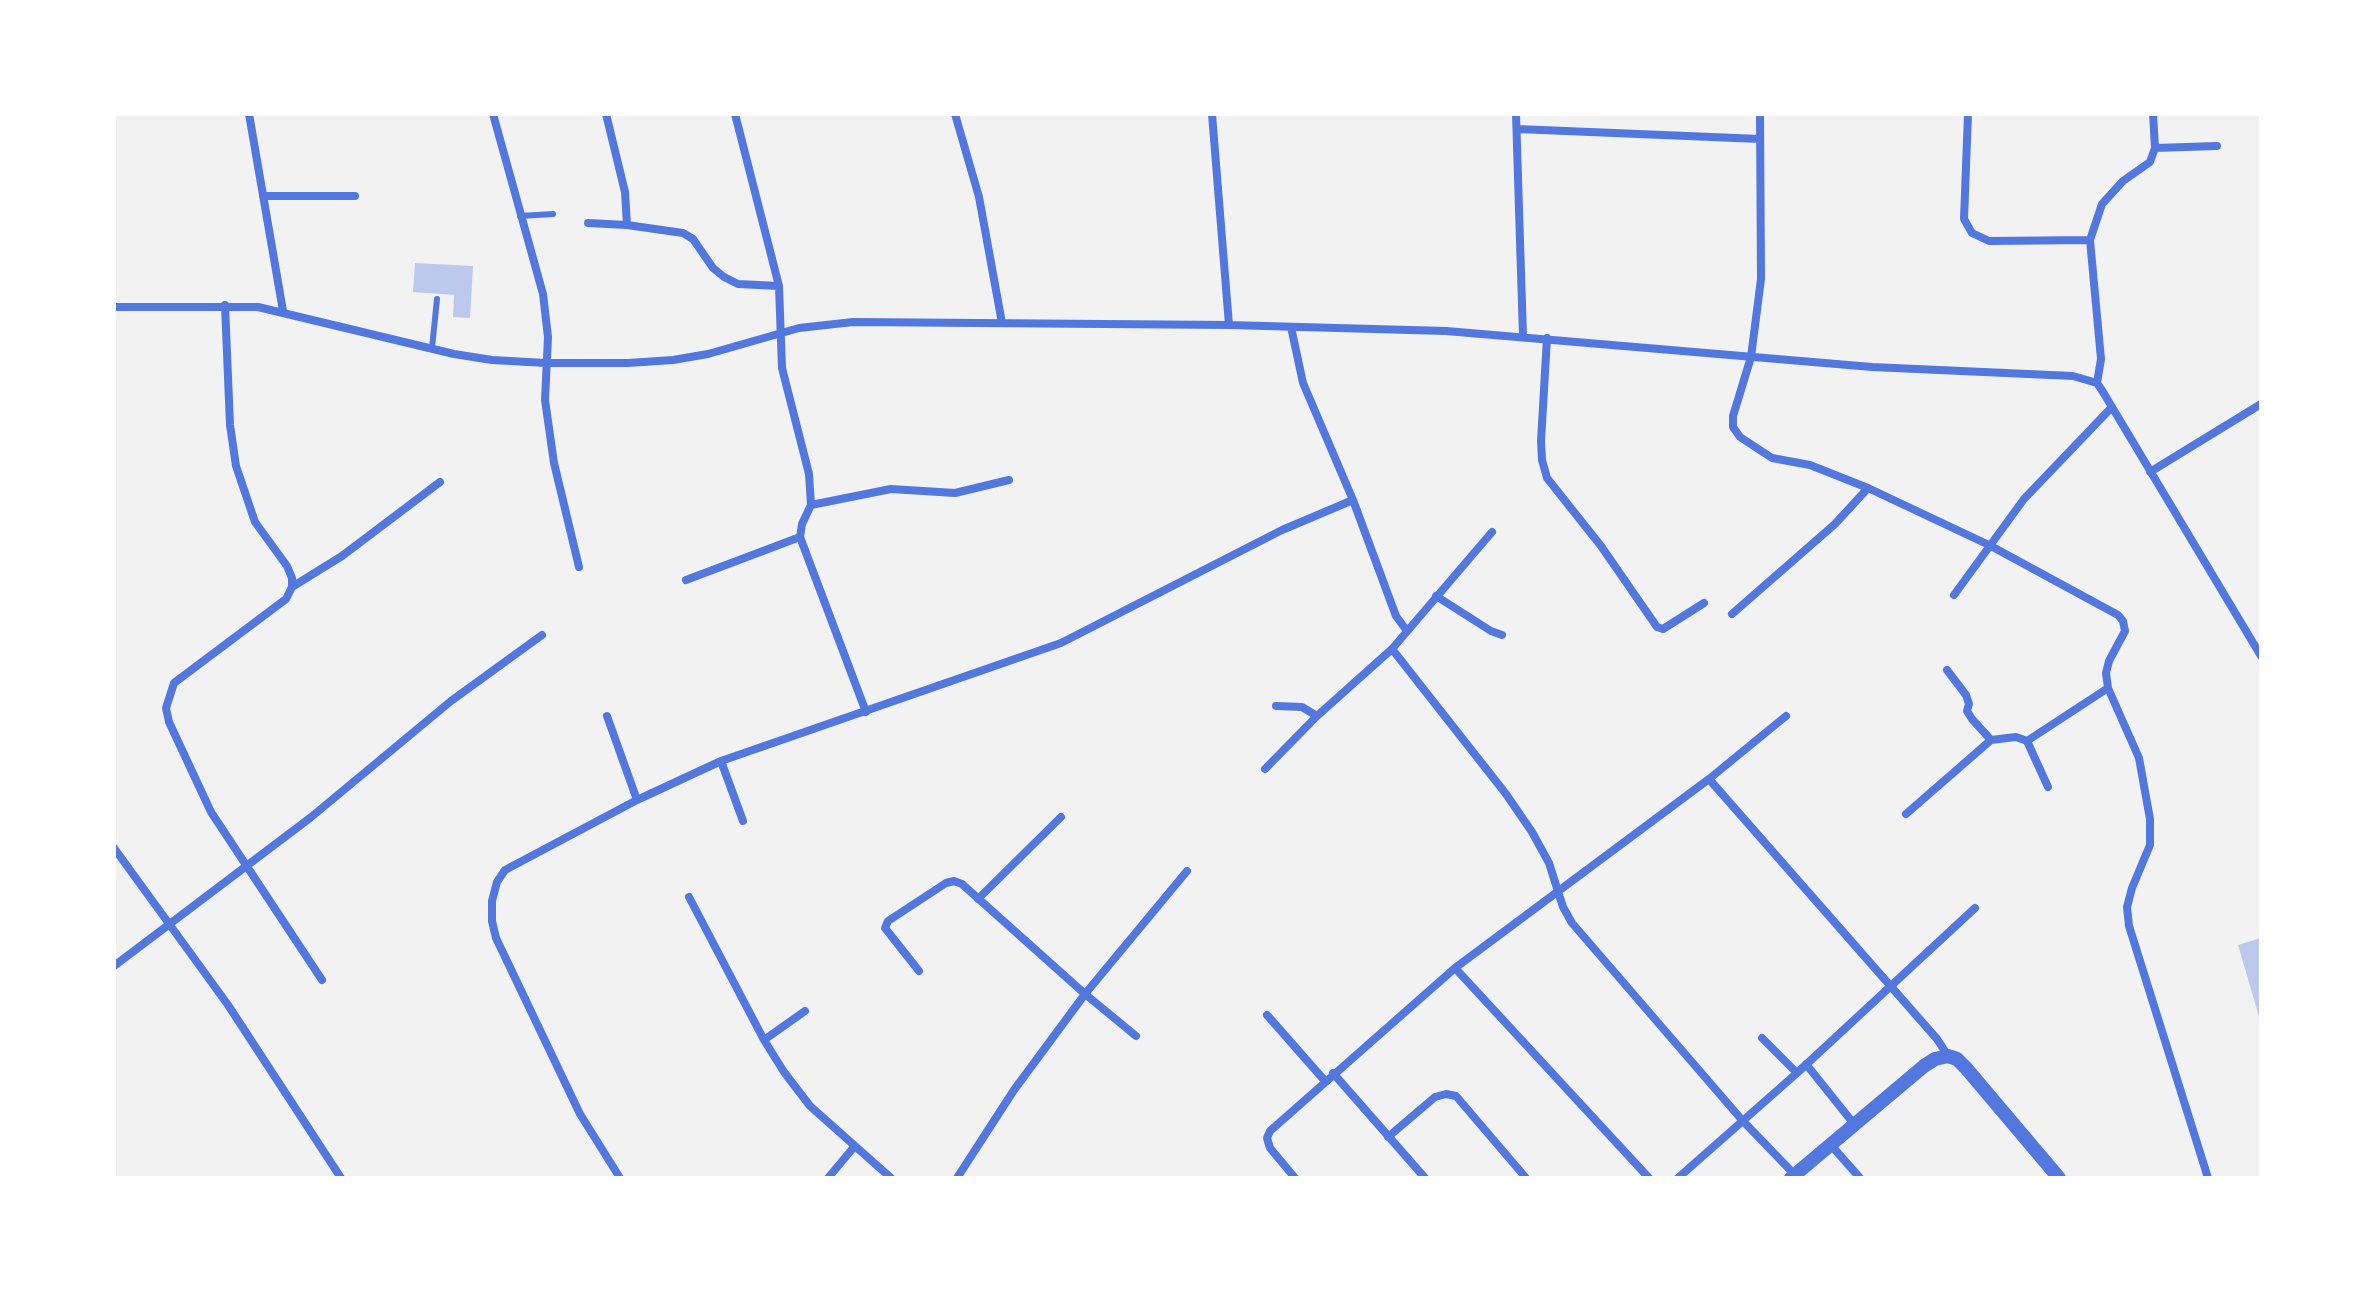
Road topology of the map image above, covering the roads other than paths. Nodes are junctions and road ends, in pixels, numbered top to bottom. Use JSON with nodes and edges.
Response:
{"nodes":[{"id":1,"x":249,"y":114,"type":"edge"},
{"id":2,"x":493,"y":114,"type":"edge"},
{"id":3,"x":606,"y":114,"type":"edge"},
{"id":4,"x":735,"y":114,"type":"edge"},
{"id":5,"x":955,"y":114,"type":"edge"},
{"id":6,"x":1212,"y":114,"type":"edge"},
{"id":7,"x":1516,"y":114,"type":"edge"},
{"id":8,"x":1760,"y":114,"type":"edge"},
{"id":9,"x":1968,"y":114,"type":"edge"},
{"id":10,"x":2153,"y":114,"type":"edge"},
{"id":11,"x":1517,"y":129,"type":"junction"},
{"id":12,"x":1760,"y":139,"type":"junction"},
{"id":13,"x":2217,"y":146,"type":"dead end"},
{"id":14,"x":2155,"y":148,"type":"junction"},
{"id":15,"x":263,"y":196,"type":"junction"},
{"id":16,"x":355,"y":196,"type":"dead end"},
{"id":17,"x":553,"y":214,"type":"dead end"},
{"id":18,"x":520,"y":216,"type":"junction"},
{"id":19,"x":588,"y":223,"type":"dead end"},
{"id":20,"x":627,"y":225,"type":"junction"},
{"id":21,"x":2090,"y":240,"type":"junction"},
{"id":22,"x":779,"y":286,"type":"junction"},
{"id":23,"x":437,"y":299,"type":"dead end"},
{"id":24,"x":225,"y":305,"type":"junction"},
{"id":25,"x":114,"y":307,"type":"edge"},
{"id":26,"x":283,"y":311,"type":"junction"},
{"id":27,"x":1002,"y":323,"type":"junction"},
{"id":28,"x":1229,"y":325,"type":"junction"},
{"id":29,"x":1291,"y":327,"type":"junction"},
{"id":30,"x":780,"y":332,"type":"junction"},
{"id":31,"x":1523,"y":336,"type":"junction"},
{"id":32,"x":1547,"y":338,"type":"junction"},
{"id":33,"x":432,"y":348,"type":"junction"},
{"id":34,"x":1751,"y":357,"type":"junction"},
{"id":35,"x":546,"y":363,"type":"junction"},
{"id":36,"x":2097,"y":383,"type":"junction"},
{"id":37,"x":2261,"y":404,"type":"edge"},
{"id":38,"x":2112,"y":407,"type":"junction"},
{"id":39,"x":2150,"y":472,"type":"junction"},
{"id":40,"x":1009,"y":480,"type":"dead end"},
{"id":41,"x":440,"y":482,"type":"dead end"},
{"id":42,"x":1868,"y":488,"type":"junction"},
{"id":43,"x":1353,"y":500,"type":"junction"},
{"id":44,"x":811,"y":505,"type":"junction"},
{"id":45,"x":1492,"y":532,"type":"dead end"},
{"id":46,"x":800,"y":537,"type":"junction"},
{"id":47,"x":1989,"y":545,"type":"junction"},
{"id":48,"x":579,"y":567,"type":"dead end"},
{"id":49,"x":686,"y":580,"type":"dead end"},
{"id":50,"x":292,"y":587,"type":"junction"},
{"id":51,"x":1954,"y":595,"type":"dead end"},
{"id":52,"x":1436,"y":596,"type":"junction"},
{"id":53,"x":1704,"y":603,"type":"dead end"},
{"id":54,"x":1732,"y":614,"type":"dead end"},
{"id":55,"x":1407,"y":631,"type":"junction"},
{"id":56,"x":542,"y":635,"type":"dead end"},
{"id":57,"x":1502,"y":635,"type":"dead end"},
{"id":58,"x":1392,"y":649,"type":"junction"},
{"id":59,"x":2261,"y":656,"type":"edge"},
{"id":60,"x":1947,"y":670,"type":"dead end"},
{"id":61,"x":2108,"y":688,"type":"junction"},
{"id":62,"x":1276,"y":706,"type":"dead end"},
{"id":63,"x":866,"y":712,"type":"junction"},
{"id":64,"x":607,"y":716,"type":"dead end"},
{"id":65,"x":1317,"y":716,"type":"junction"},
{"id":66,"x":1786,"y":716,"type":"dead end"},
{"id":67,"x":1991,"y":740,"type":"junction"},
{"id":68,"x":2027,"y":741,"type":"junction"},
{"id":69,"x":721,"y":761,"type":"junction"},
{"id":70,"x":1265,"y":769,"type":"dead end"},
{"id":71,"x":1709,"y":779,"type":"junction"},
{"id":72,"x":2048,"y":787,"type":"dead end"},
{"id":73,"x":637,"y":800,"type":"junction"},
{"id":74,"x":1906,"y":814,"type":"dead end"},
{"id":75,"x":1061,"y":817,"type":"dead end"},
{"id":76,"x":743,"y":821,"type":"dead end"},
{"id":77,"x":114,"y":848,"type":"edge"},
{"id":78,"x":246,"y":864,"type":"junction"},
{"id":79,"x":1187,"y":871,"type":"dead end"},
{"id":80,"x":1558,"y":890,"type":"junction"},
{"id":81,"x":689,"y":897,"type":"dead end"},
{"id":82,"x":978,"y":899,"type":"junction"},
{"id":83,"x":1975,"y":908,"type":"dead end"},
{"id":84,"x":169,"y":922,"type":"junction"},
{"id":85,"x":114,"y":966,"type":"edge"},
{"id":86,"x":1455,"y":968,"type":"junction"},
{"id":87,"x":919,"y":971,"type":"dead end"},
{"id":88,"x":322,"y":980,"type":"dead end"},
{"id":89,"x":1891,"y":987,"type":"junction"},
{"id":90,"x":1085,"y":994,"type":"junction"},
{"id":91,"x":805,"y":1011,"type":"dead end"},
{"id":92,"x":1267,"y":1015,"type":"dead end"},
{"id":93,"x":1136,"y":1036,"type":"dead end"},
{"id":94,"x":1762,"y":1038,"type":"dead end"},
{"id":95,"x":764,"y":1040,"type":"junction"},
{"id":96,"x":1948,"y":1056,"type":"junction"},
{"id":97,"x":1806,"y":1064,"type":"junction"},
{"id":98,"x":1333,"y":1073,"type":"junction"},
{"id":99,"x":1797,"y":1073,"type":"junction"},
{"id":100,"x":1325,"y":1081,"type":"junction"},
{"id":101,"x":1742,"y":1120,"type":"junction"},
{"id":102,"x":1854,"y":1124,"type":"junction"},
{"id":103,"x":1388,"y":1137,"type":"junction"},
{"id":104,"x":1830,"y":1144,"type":"junction"},
{"id":105,"x":854,"y":1147,"type":"junction"},
{"id":106,"x":1794,"y":1177,"type":"edge"},
{"id":107,"x":341,"y":1178,"type":"edge"},
{"id":108,"x":620,"y":1178,"type":"edge"},
{"id":109,"x":828,"y":1178,"type":"edge"},
{"id":110,"x":891,"y":1178,"type":"edge"},
{"id":111,"x":957,"y":1178,"type":"edge"},
{"id":112,"x":1295,"y":1178,"type":"edge"},
{"id":113,"x":1425,"y":1178,"type":"edge"},
{"id":114,"x":1526,"y":1178,"type":"edge"},
{"id":115,"x":1649,"y":1178,"type":"edge"},
{"id":116,"x":1678,"y":1178,"type":"edge"},
{"id":117,"x":1860,"y":1178,"type":"edge"},
{"id":118,"x":2059,"y":1178,"type":"edge"},
{"id":119,"x":2208,"y":1178,"type":"edge"}],
"edges":[{"from":1,"to":15,"type":"street"},
{"from":2,"to":18,"type":"street"},
{"from":3,"to":20,"type":"street"},
{"from":4,"to":22,"type":"street"},
{"from":5,"to":27,"type":"street"},
{"from":6,"to":28,"type":"street"},
{"from":7,"to":11,"type":"street"},
{"from":8,"to":12,"type":"street"},
{"from":9,"to":21,"type":"street"},
{"from":10,"to":14,"type":"street"},
{"from":11,"to":12,"type":"street"},
{"from":11,"to":31,"type":"street"},
{"from":12,"to":34,"type":"street"},
{"from":13,"to":14,"type":"street"},
{"from":14,"to":21,"type":"street"},
{"from":15,"to":16,"type":"street"},
{"from":15,"to":26,"type":"street"},
{"from":17,"to":18,"type":"lane"},
{"from":18,"to":35,"type":"street"},
{"from":19,"to":20,"type":"street"},
{"from":20,"to":22,"type":"street"},
{"from":21,"to":36,"type":"street"},
{"from":22,"to":30,"type":"street"},
{"from":23,"to":33,"type":"lane"},
{"from":24,"to":25,"type":"street"},
{"from":24,"to":26,"type":"street"},
{"from":24,"to":50,"type":"street"},
{"from":26,"to":33,"type":"street"},
{"from":27,"to":28,"type":"street"},
{"from":27,"to":30,"type":"street"},
{"from":28,"to":29,"type":"street"},
{"from":29,"to":31,"type":"street"},
{"from":29,"to":43,"type":"street"},
{"from":30,"to":35,"type":"street"},
{"from":30,"to":44,"type":"street"},
{"from":31,"to":32,"type":"street"},
{"from":32,"to":34,"type":"street"},
{"from":32,"to":53,"type":"street"},
{"from":33,"to":35,"type":"street"},
{"from":34,"to":36,"type":"street"},
{"from":34,"to":42,"type":"street"},
{"from":35,"to":48,"type":"street"},
{"from":36,"to":38,"type":"street"},
{"from":37,"to":39,"type":"street"},
{"from":38,"to":39,"type":"street"},
{"from":38,"to":47,"type":"street"},
{"from":39,"to":59,"type":"street"},
{"from":40,"to":44,"type":"street"},
{"from":41,"to":50,"type":"street"},
{"from":42,"to":47,"type":"street"},
{"from":42,"to":54,"type":"street"},
{"from":43,"to":55,"type":"street"},
{"from":43,"to":63,"type":"street"},
{"from":44,"to":46,"type":"street"},
{"from":45,"to":52,"type":"street"},
{"from":46,"to":49,"type":"street"},
{"from":46,"to":63,"type":"street"},
{"from":47,"to":51,"type":"street"},
{"from":47,"to":61,"type":"street"},
{"from":50,"to":78,"type":"street"},
{"from":52,"to":55,"type":"street"},
{"from":52,"to":57,"type":"street"},
{"from":55,"to":58,"type":"street"},
{"from":56,"to":78,"type":"street"},
{"from":58,"to":65,"type":"street"},
{"from":58,"to":80,"type":"street"},
{"from":60,"to":67,"type":"street"},
{"from":61,"to":68,"type":"street"},
{"from":61,"to":119,"type":"street"},
{"from":62,"to":65,"type":"street"},
{"from":63,"to":69,"type":"street"},
{"from":64,"to":73,"type":"street"},
{"from":65,"to":70,"type":"street"},
{"from":66,"to":71,"type":"street"},
{"from":67,"to":68,"type":"street"},
{"from":67,"to":74,"type":"street"},
{"from":68,"to":72,"type":"street"},
{"from":69,"to":73,"type":"street"},
{"from":69,"to":76,"type":"street"},
{"from":71,"to":80,"type":"street"},
{"from":71,"to":89,"type":"street"},
{"from":73,"to":108,"type":"street"},
{"from":75,"to":82,"type":"street"},
{"from":77,"to":84,"type":"street"},
{"from":78,"to":84,"type":"street"},
{"from":78,"to":88,"type":"street"},
{"from":79,"to":90,"type":"street"},
{"from":80,"to":86,"type":"street"},
{"from":80,"to":101,"type":"street"},
{"from":81,"to":95,"type":"street"},
{"from":82,"to":87,"type":"street"},
{"from":82,"to":90,"type":"street"},
{"from":83,"to":89,"type":"street"},
{"from":84,"to":85,"type":"street"},
{"from":84,"to":107,"type":"street"},
{"from":86,"to":98,"type":"street"},
{"from":86,"to":115,"type":"street"},
{"from":89,"to":96,"type":"street"},
{"from":89,"to":97,"type":"street"},
{"from":90,"to":93,"type":"street"},
{"from":90,"to":111,"type":"street"},
{"from":91,"to":95,"type":"street"},
{"from":92,"to":100,"type":"street"},
{"from":94,"to":99,"type":"street"},
{"from":95,"to":105,"type":"street"},
{"from":96,"to":102,"type":"street"},
{"from":96,"to":118,"type":"street"},
{"from":97,"to":99,"type":"street"},
{"from":97,"to":102,"type":"street"},
{"from":98,"to":100,"type":"street"},
{"from":98,"to":103,"type":"street"},
{"from":99,"to":101,"type":"street"},
{"from":100,"to":112,"type":"street"},
{"from":101,"to":106,"type":"street"},
{"from":101,"to":116,"type":"street"},
{"from":102,"to":104,"type":"street"},
{"from":103,"to":113,"type":"street"},
{"from":103,"to":114,"type":"street"},
{"from":104,"to":106,"type":"street"},
{"from":104,"to":117,"type":"street"},
{"from":105,"to":109,"type":"street"},
{"from":105,"to":110,"type":"street"}]}
